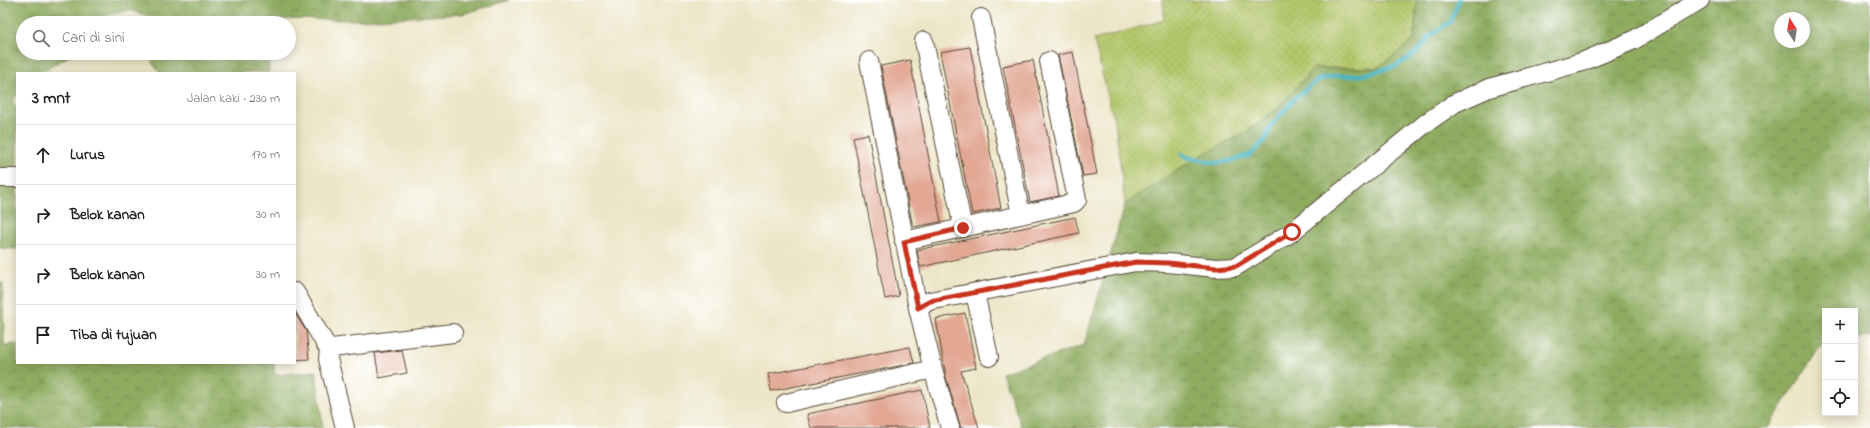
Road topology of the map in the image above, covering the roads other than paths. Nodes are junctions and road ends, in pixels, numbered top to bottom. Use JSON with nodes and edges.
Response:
{"nodes":[{"id":1,"x":1700,"y":0,"type":"edge"},
{"id":2,"x":981,"y":18,"type":"dead end"},
{"id":3,"x":924,"y":41,"type":"dead end"},
{"id":4,"x":870,"y":61,"type":"dead end"},
{"id":5,"x":1050,"y":61,"type":"dead end"},
{"id":6,"x":0,"y":178,"type":"edge"},
{"id":7,"x":16,"y":178,"type":"edge"},
{"id":8,"x":1021,"y":215,"type":"junction"},
{"id":9,"x":963,"y":228,"type":"junction"},
{"id":10,"x":904,"y":242,"type":"junction"},
{"id":11,"x":296,"y":294,"type":"edge"},
{"id":12,"x":975,"y":294,"type":"junction"},
{"id":13,"x":918,"y":308,"type":"junction"},
{"id":14,"x":453,"y":333,"type":"dead end"},
{"id":15,"x":329,"y":350,"type":"junction"},
{"id":16,"x":989,"y":357,"type":"dead end"},
{"id":17,"x":932,"y":370,"type":"junction"},
{"id":18,"x":786,"y":403,"type":"dead end"},
{"id":19,"x":346,"y":428,"type":"edge"},
{"id":20,"x":950,"y":428,"type":"edge"}],
"edges":[{"from":1,"to":12,"type":"street"},
{"from":2,"to":8,"type":"street"},
{"from":3,"to":9,"type":"street"},
{"from":4,"to":10,"type":"street"},
{"from":5,"to":8,"type":"street"},
{"from":6,"to":7,"type":"street"},
{"from":8,"to":9,"type":"street"},
{"from":9,"to":10,"type":"street"},
{"from":10,"to":13,"type":"street"},
{"from":11,"to":15,"type":"street"},
{"from":12,"to":13,"type":"street"},
{"from":12,"to":16,"type":"street"},
{"from":13,"to":17,"type":"street"},
{"from":14,"to":15,"type":"street"},
{"from":15,"to":19,"type":"street"},
{"from":17,"to":18,"type":"street"},
{"from":17,"to":20,"type":"street"}]}
